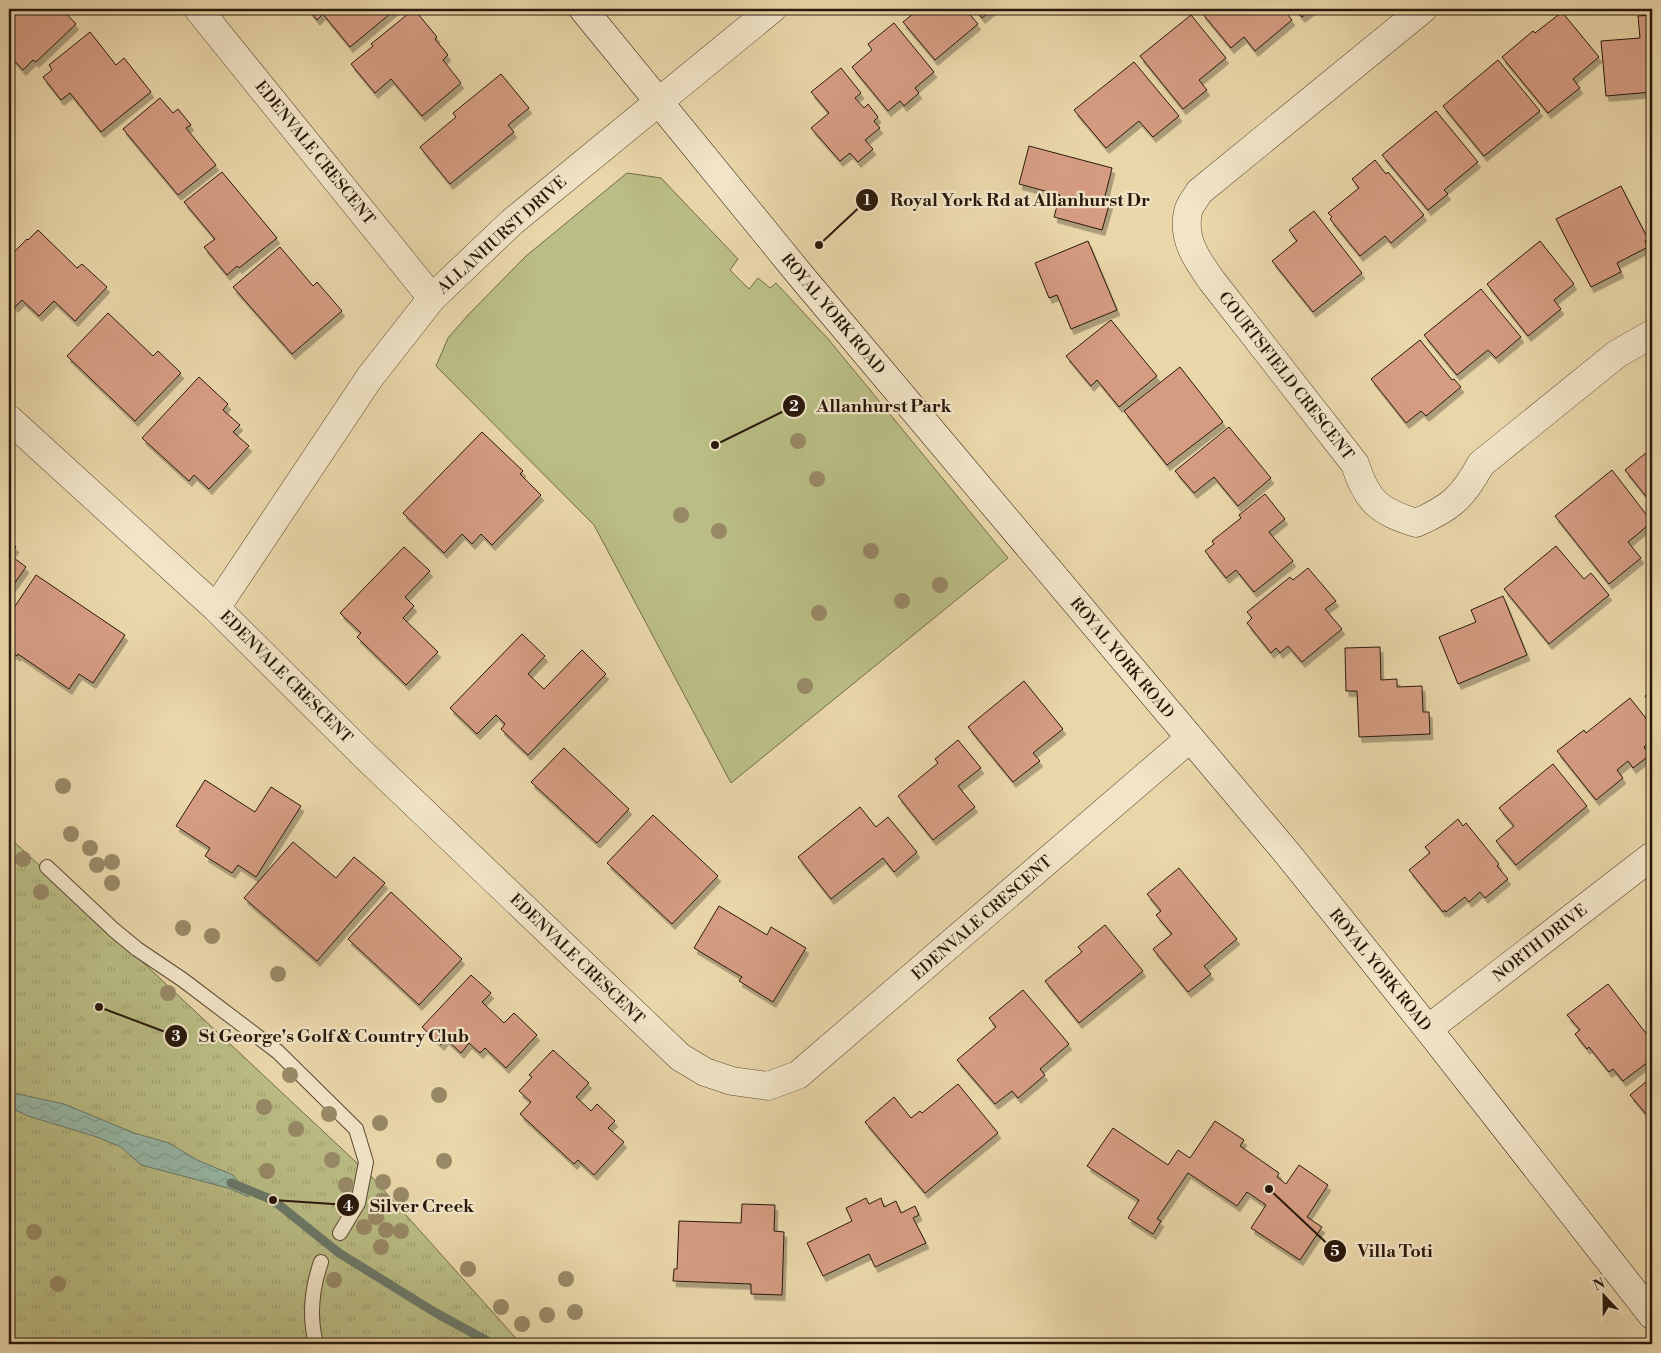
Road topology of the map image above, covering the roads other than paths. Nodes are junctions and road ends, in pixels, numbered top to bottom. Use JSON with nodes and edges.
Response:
{"nodes":[{"id":1,"x":198,"y":9,"type":"edge"},
{"id":2,"x":583,"y":9,"type":"edge"},
{"id":3,"x":772,"y":9,"type":"edge"},
{"id":4,"x":1423,"y":9,"type":"edge"},
{"id":5,"x":659,"y":101,"type":"junction"},
{"id":6,"x":432,"y":298,"type":"junction"},
{"id":7,"x":1652,"y":334,"type":"edge"},
{"id":8,"x":9,"y":418,"type":"edge"},
{"id":9,"x":216,"y":608,"type":"junction"},
{"id":10,"x":1189,"y":739,"type":"junction"},
{"id":11,"x":1652,"y":856,"type":"edge"},
{"id":12,"x":47,"y":867,"type":"dead end"},
{"id":13,"x":1428,"y":1029,"type":"junction"},
{"id":14,"x":340,"y":1233,"type":"dead end"},
{"id":15,"x":321,"y":1262,"type":"dead end"},
{"id":16,"x":1652,"y":1314,"type":"edge"},
{"id":17,"x":316,"y":1344,"type":"edge"}],
"edges":[{"from":1,"to":6,"type":"street","name":"EDENVALE CRESCENT"},
{"from":2,"to":5,"type":"street","name":"ROYAL YORK ROAD"},
{"from":3,"to":5,"type":"street","name":"ALLANHURST DRIVE"},
{"from":4,"to":7,"type":"street","name":"COURTSFIELD CRESCENT"},
{"from":5,"to":6,"type":"street","name":"ALLANHURST DRIVE"},
{"from":5,"to":10,"type":"street","name":"ROYAL YORK ROAD"},
{"from":6,"to":9,"type":"street","name":"ALLANHURST DRIVE"},
{"from":8,"to":9,"type":"street","name":"EDENVALE CRESCENT"},
{"from":9,"to":10,"type":"street","name":"EDENVALE CRESCENT"},
{"from":10,"to":13,"type":"street","name":"ROYAL YORK ROAD"},
{"from":11,"to":13,"type":"street","name":"NORTH DRIVE"},
{"from":12,"to":14,"type":"lane"},
{"from":13,"to":16,"type":"street","name":"ROYAL YORK ROAD"},
{"from":15,"to":17,"type":"lane"}]}
